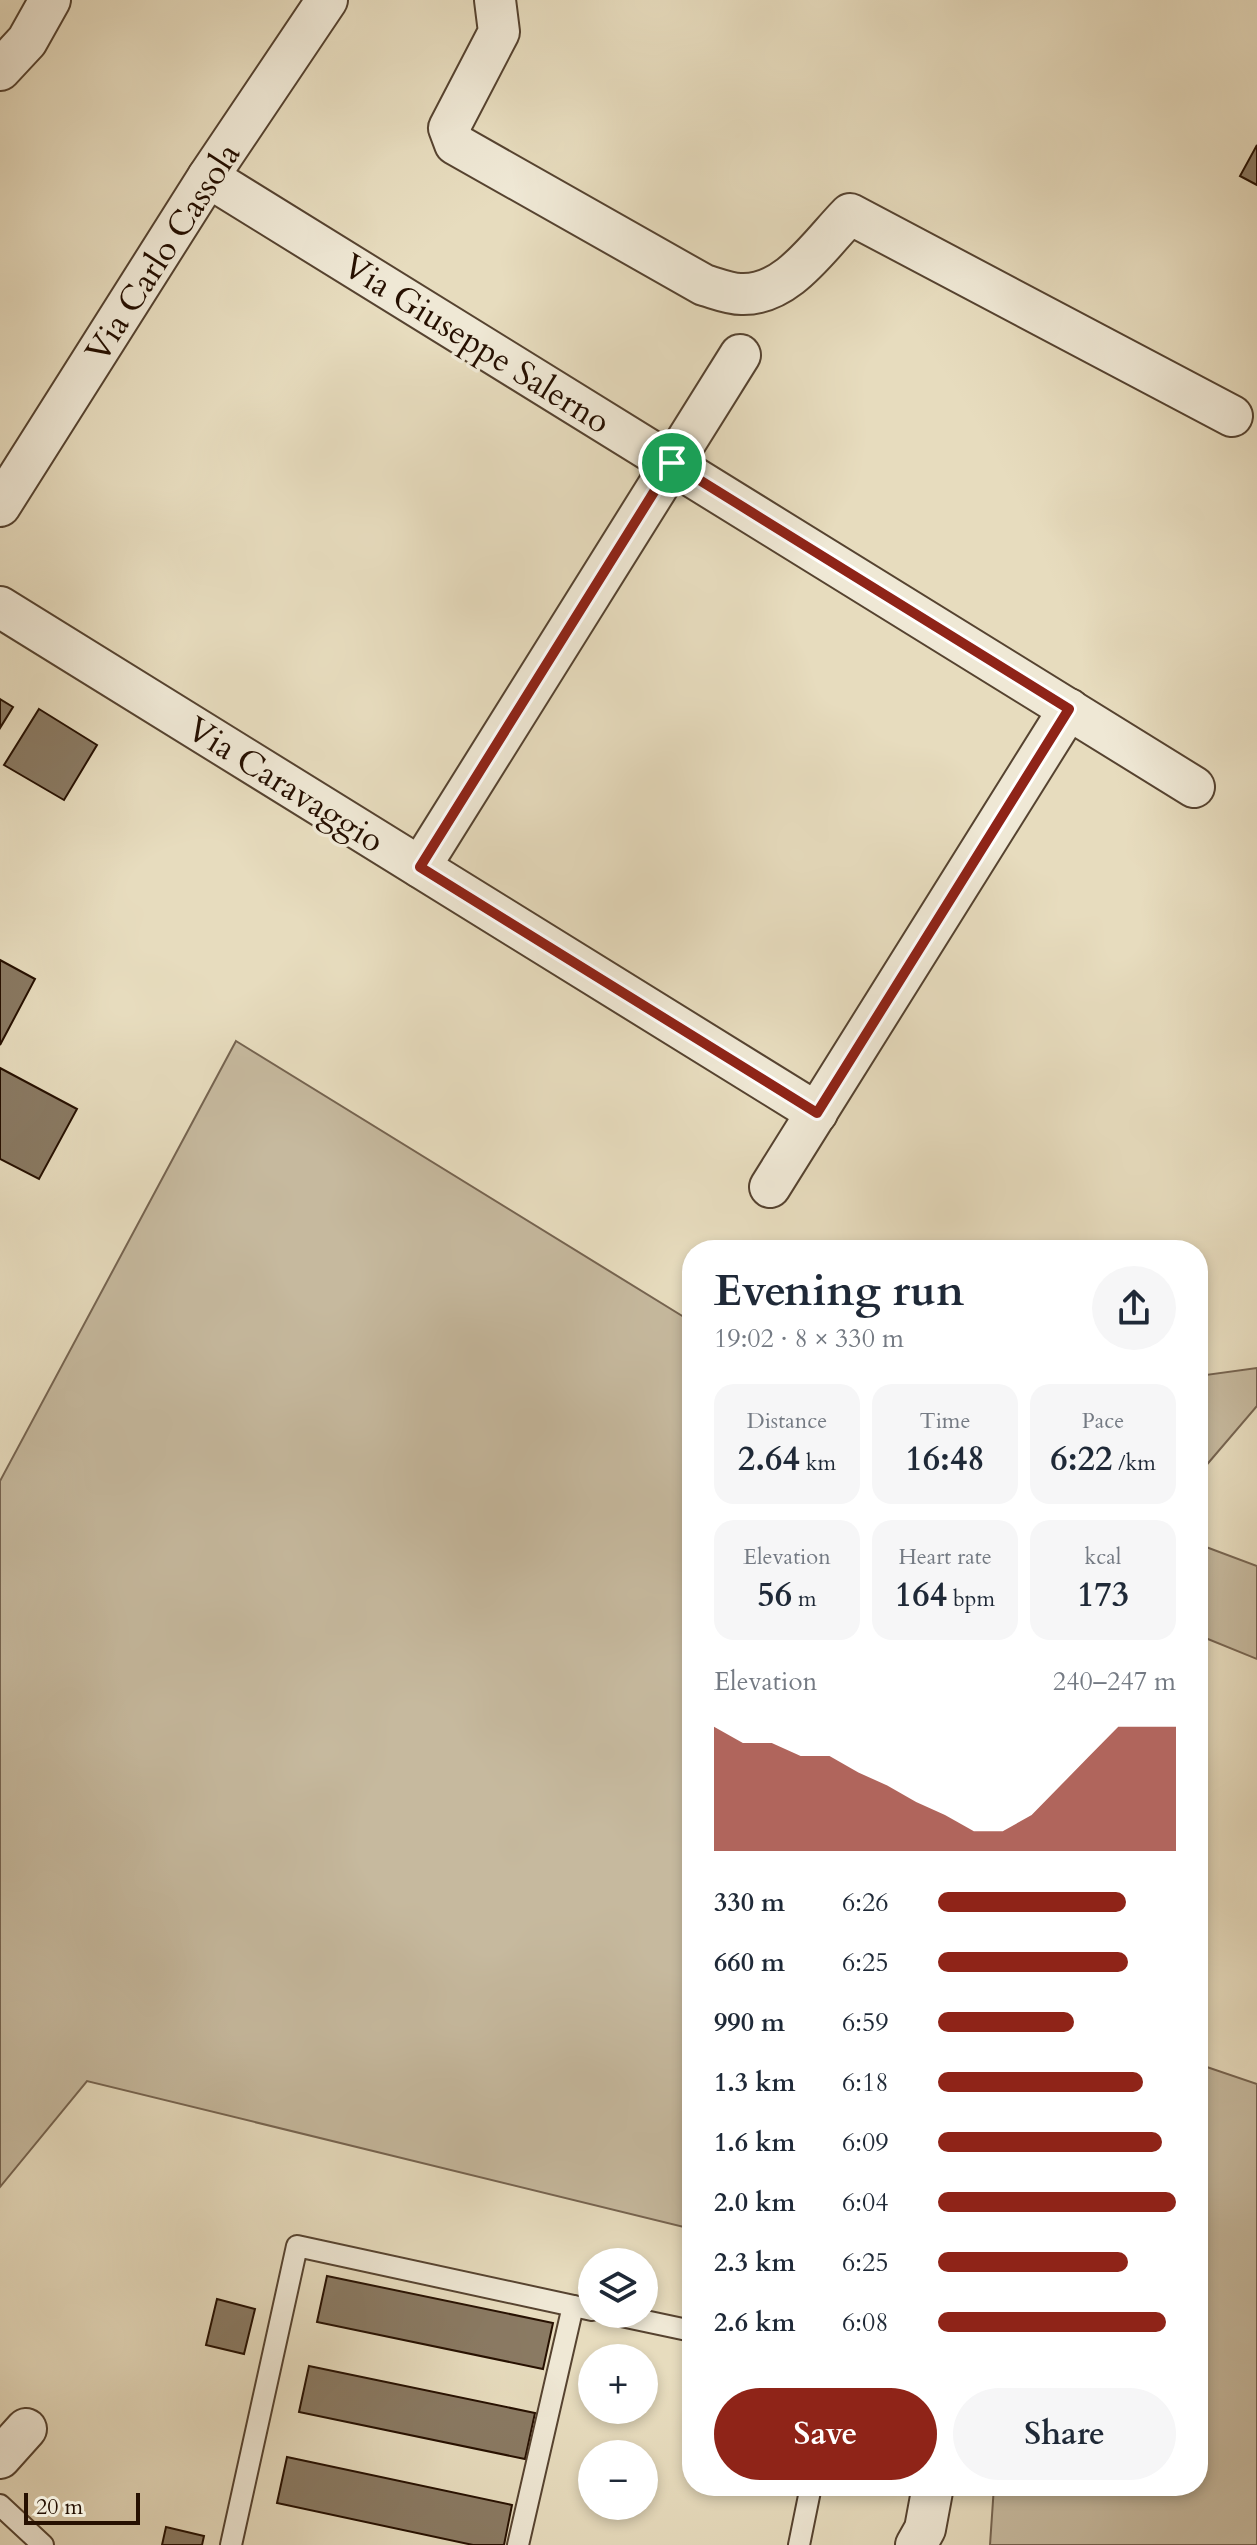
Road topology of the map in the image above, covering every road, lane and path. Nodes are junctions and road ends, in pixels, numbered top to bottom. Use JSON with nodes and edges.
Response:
{"nodes":[{"id":1,"x":50,"y":0,"type":"edge"},
{"id":2,"x":327,"y":0,"type":"edge"},
{"id":3,"x":495,"y":0,"type":"edge"},
{"id":4,"x":0,"y":70,"type":"edge"},
{"id":5,"x":208,"y":177,"type":"junction"},
{"id":6,"x":740,"y":355,"type":"dead end"},
{"id":7,"x":1232,"y":416,"type":"dead end"},
{"id":8,"x":672,"y":463,"type":"junction"},
{"id":9,"x":11,"y":464,"type":"edge"},
{"id":10,"x":0,"y":506,"type":"edge"},
{"id":11,"x":0,"y":607,"type":"edge"},
{"id":12,"x":1069,"y":709,"type":"junction"},
{"id":13,"x":1194,"y":787,"type":"dead end"},
{"id":14,"x":420,"y":867,"type":"junction"},
{"id":15,"x":817,"y":1113,"type":"junction"},
{"id":16,"x":770,"y":1187,"type":"dead end"},
{"id":17,"x":578,"y":2307,"type":"edge"},
{"id":18,"x":578,"y":2323,"type":"edge"},
{"id":19,"x":658,"y":2324,"type":"edge"},
{"id":20,"x":682,"y":2329,"type":"edge"},
{"id":21,"x":809,"y":2496,"type":"edge"},
{"id":22,"x":931,"y":2496,"type":"edge"},
{"id":23,"x":0,"y":2505,"type":"edge"},
{"id":24,"x":43,"y":2545,"type":"edge"},
{"id":25,"x":231,"y":2545,"type":"edge"},
{"id":26,"x":518,"y":2545,"type":"edge"},
{"id":27,"x":799,"y":2545,"type":"edge"},
{"id":28,"x":916,"y":2545,"type":"edge"}],
"edges":[{"from":1,"to":4,"type":"street"},
{"from":2,"to":5,"type":"street","name":"Via Carlo Cassola"},
{"from":3,"to":7,"type":"street"},
{"from":5,"to":8,"type":"street","name":"Via Giuseppe Salerno"},
{"from":5,"to":9,"type":"street","name":"Via Carlo Cassola"},
{"from":6,"to":8,"type":"street"},
{"from":8,"to":12,"type":"street","name":"Via Giuseppe Salerno"},
{"from":8,"to":14,"type":"street"},
{"from":9,"to":10,"type":"street","name":"Via Carlo Cassola"},
{"from":11,"to":14,"type":"street","name":"Via Caravaggio"},
{"from":12,"to":13,"type":"street","name":"Via Giuseppe Salerno"},
{"from":12,"to":15,"type":"street"},
{"from":14,"to":15,"type":"street","name":"Via Caravaggio"},
{"from":15,"to":16,"type":"street"},
{"from":17,"to":25,"type":"lane"},
{"from":18,"to":26,"type":"lane"},
{"from":19,"to":20,"type":"lane"},
{"from":21,"to":27,"type":"lane"},
{"from":22,"to":28,"type":"street"},
{"from":23,"to":24,"type":"lane"}]}
